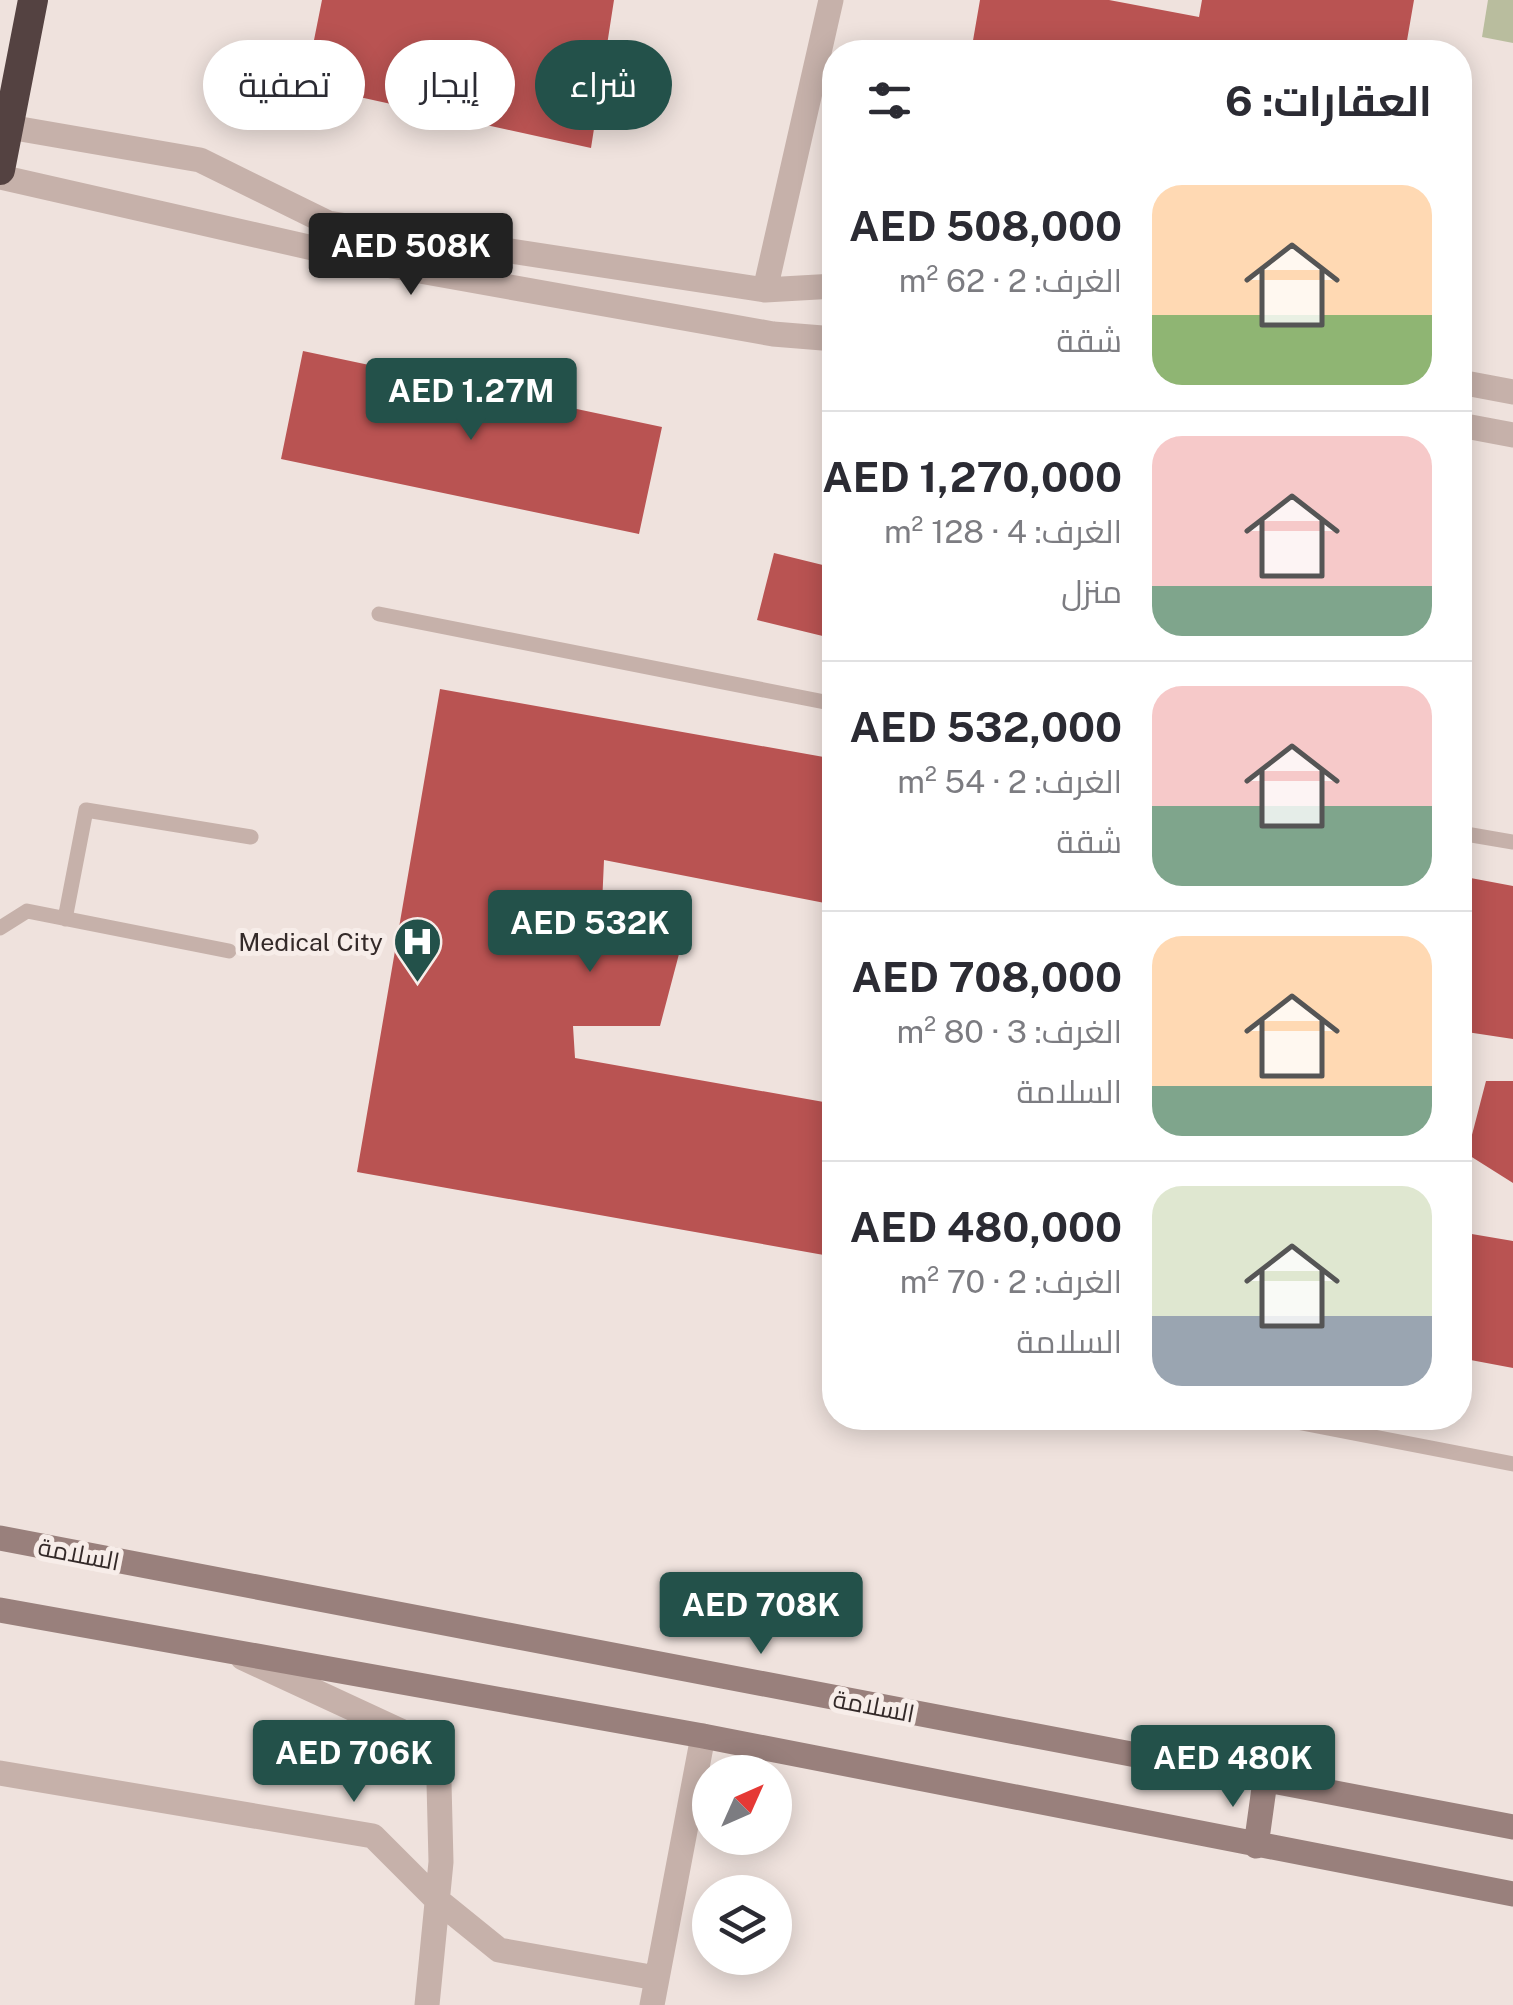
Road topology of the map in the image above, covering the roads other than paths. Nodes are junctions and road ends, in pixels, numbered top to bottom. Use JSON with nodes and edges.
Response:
{"nodes":[{"id":1,"x":32,"y":0,"type":"edge"},
{"id":2,"x":830,"y":0,"type":"edge"},
{"id":3,"x":8,"y":127,"type":"junction"},
{"id":4,"x":0,"y":173,"type":"edge"},
{"id":5,"x":822,"y":287,"type":"edge"},
{"id":6,"x":765,"y":290,"type":"junction"},
{"id":7,"x":822,"y":338,"type":"edge"},
{"id":8,"x":1472,"y":384,"type":"edge"},
{"id":9,"x":1513,"y":392,"type":"edge"},
{"id":10,"x":1472,"y":427,"type":"edge"},
{"id":11,"x":1513,"y":434,"type":"edge"},
{"id":12,"x":379,"y":614,"type":"dead end"},
{"id":13,"x":822,"y":701,"type":"edge"},
{"id":14,"x":1472,"y":835,"type":"edge"},
{"id":15,"x":251,"y":837,"type":"dead end"},
{"id":16,"x":1513,"y":842,"type":"edge"},
{"id":17,"x":65,"y":918,"type":"junction"},
{"id":18,"x":0,"y":928,"type":"edge"},
{"id":19,"x":229,"y":950,"type":"dead end"},
{"id":20,"x":1338,"y":1430,"type":"edge"},
{"id":21,"x":1513,"y":1464,"type":"edge"},
{"id":22,"x":0,"y":1538,"type":"edge"},
{"id":23,"x":0,"y":1610,"type":"edge"},
{"id":24,"x":238,"y":1656,"type":"junction"},
{"id":25,"x":702,"y":1736,"type":"junction"},
{"id":26,"x":0,"y":1773,"type":"edge"},
{"id":27,"x":1265,"y":1782,"type":"junction"},
{"id":28,"x":1513,"y":1827,"type":"edge"},
{"id":29,"x":1256,"y":1846,"type":"junction"},
{"id":30,"x":1513,"y":1894,"type":"edge"},
{"id":31,"x":436,"y":1899,"type":"junction"},
{"id":32,"x":656,"y":1978,"type":"junction"},
{"id":33,"x":427,"y":2005,"type":"edge"},
{"id":34,"x":652,"y":2005,"type":"edge"}],
"edges":[{"from":1,"to":3,"type":"highway"},
{"from":2,"to":6,"type":"street"},
{"from":3,"to":4,"type":"highway"},
{"from":3,"to":6,"type":"street"},
{"from":4,"to":7,"type":"street"},
{"from":5,"to":6,"type":"street"},
{"from":8,"to":9,"type":"street"},
{"from":10,"to":11,"type":"street"},
{"from":12,"to":13,"type":"lane"},
{"from":14,"to":16,"type":"lane"},
{"from":15,"to":17,"type":"lane"},
{"from":17,"to":18,"type":"lane"},
{"from":17,"to":19,"type":"lane"},
{"from":20,"to":21,"type":"lane"},
{"from":22,"to":27,"type":"street","name":"السلامة"},
{"from":23,"to":24,"type":"street"},
{"from":24,"to":25,"type":"street"},
{"from":24,"to":31,"type":"street"},
{"from":25,"to":29,"type":"street"},
{"from":25,"to":32,"type":"street"},
{"from":26,"to":31,"type":"street"},
{"from":27,"to":28,"type":"street","name":"السلامة"},
{"from":27,"to":29,"type":"street"},
{"from":29,"to":30,"type":"street"},
{"from":31,"to":32,"type":"street"},
{"from":31,"to":33,"type":"street"},
{"from":32,"to":34,"type":"street"}]}
